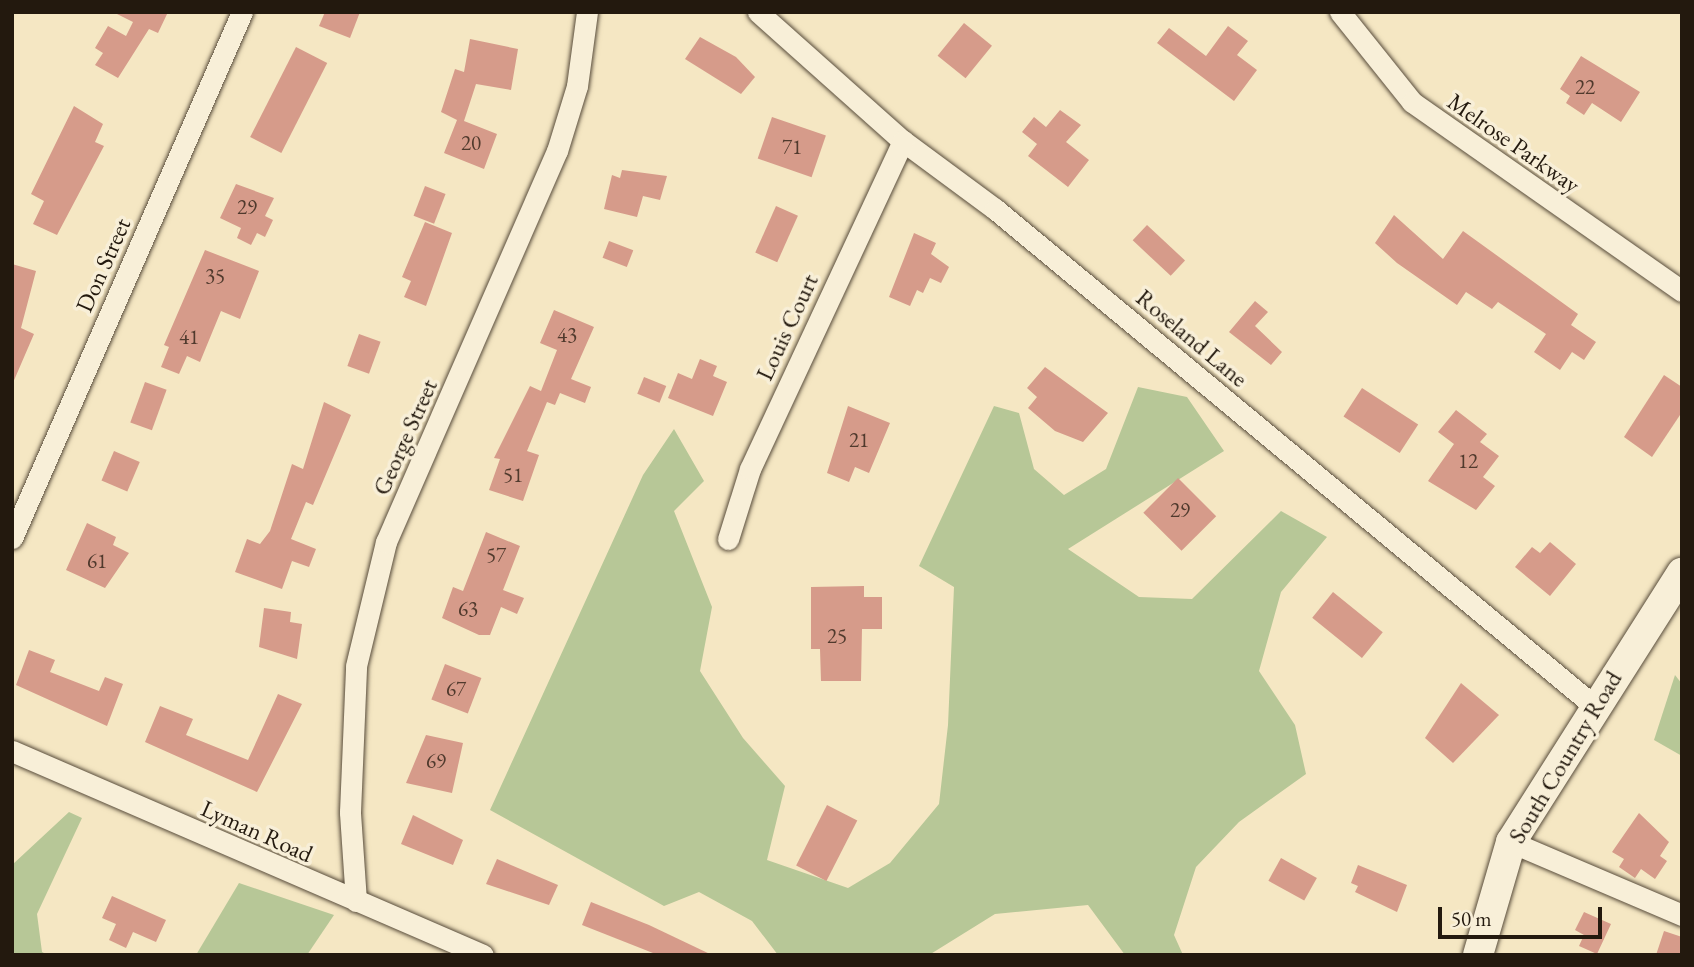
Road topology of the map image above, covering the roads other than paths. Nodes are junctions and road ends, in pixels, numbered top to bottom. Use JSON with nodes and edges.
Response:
{"nodes":[{"id":1,"x":242,"y":12,"type":"edge"},
{"id":2,"x":587,"y":12,"type":"edge"},
{"id":3,"x":758,"y":12,"type":"edge"},
{"id":4,"x":1340,"y":12,"type":"edge"},
{"id":5,"x":903,"y":141,"type":"junction"},
{"id":6,"x":1682,"y":290,"type":"edge"},
{"id":7,"x":12,"y":538,"type":"edge"},
{"id":8,"x":728,"y":539,"type":"dead end"},
{"id":9,"x":1682,"y":573,"type":"edge"},
{"id":10,"x":1593,"y":705,"type":"junction"},
{"id":11,"x":12,"y":751,"type":"edge"},
{"id":12,"x":1511,"y":842,"type":"junction"},
{"id":13,"x":356,"y":901,"type":"junction"},
{"id":14,"x":1682,"y":915,"type":"edge"},
{"id":15,"x":483,"y":955,"type":"edge"},
{"id":16,"x":1478,"y":955,"type":"edge"}],
"edges":[{"from":1,"to":7,"type":"street","name":"Don Street"},
{"from":2,"to":13,"type":"street","name":"George Street"},
{"from":3,"to":5,"type":"street","name":"Roseland Lane"},
{"from":4,"to":6,"type":"street","name":"Melrose Parkway"},
{"from":5,"to":8,"type":"street","name":"Louis Court"},
{"from":5,"to":10,"type":"street","name":"Roseland Lane"},
{"from":9,"to":10,"type":"main road","name":"South Country Road"},
{"from":10,"to":12,"type":"main road","name":"South Country Road"},
{"from":11,"to":13,"type":"street","name":"Lyman Road"},
{"from":12,"to":14,"type":"street"},
{"from":12,"to":16,"type":"main road","name":"South Country Road"},
{"from":13,"to":15,"type":"street","name":"Lyman Road"}]}
